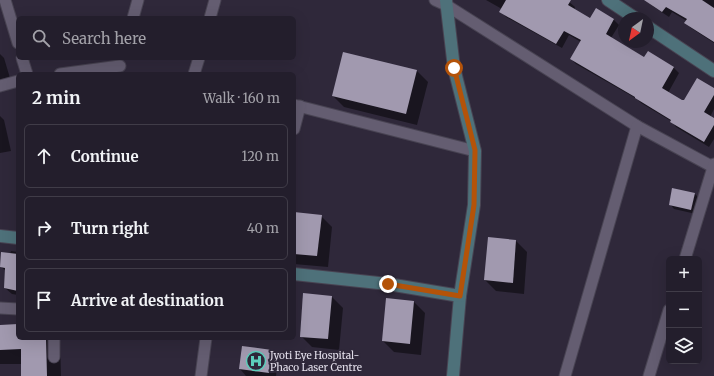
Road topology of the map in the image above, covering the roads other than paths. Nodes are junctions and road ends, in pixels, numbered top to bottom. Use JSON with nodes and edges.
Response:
{"nodes":[{"id":1,"x":5,"y":0,"type":"edge"},
{"id":2,"x":138,"y":0,"type":"edge"},
{"id":3,"x":215,"y":0,"type":"edge"},
{"id":4,"x":608,"y":0,"type":"edge"},
{"id":5,"x":442,"y":2,"type":"edge"},
{"id":6,"x":626,"y":12,"type":"edge"},
{"id":7,"x":134,"y":16,"type":"edge"},
{"id":8,"x":211,"y":16,"type":"edge"},
{"id":9,"x":654,"y":31,"type":"edge"},
{"id":10,"x":16,"y":36,"type":"edge"},
{"id":11,"x":23,"y":60,"type":"edge"},
{"id":12,"x":198,"y":60,"type":"edge"},
{"id":13,"x":120,"y":66,"type":"edge"},
{"id":14,"x":714,"y":71,"type":"edge"},
{"id":15,"x":26,"y":72,"type":"edge"},
{"id":16,"x":75,"y":72,"type":"edge"},
{"id":17,"x":195,"y":72,"type":"edge"},
{"id":18,"x":16,"y":82,"type":"edge"},
{"id":19,"x":0,"y":86,"type":"edge"},
{"id":20,"x":297,"y":105,"type":"edge"},
{"id":21,"x":637,"y":126,"type":"junction"},
{"id":22,"x":475,"y":150,"type":"junction"},
{"id":23,"x":713,"y":165,"type":"edge"},
{"id":24,"x":0,"y":236,"type":"edge"},
{"id":25,"x":16,"y":238,"type":"edge"},
{"id":26,"x":685,"y":256,"type":"edge"},
{"id":27,"x":296,"y":274,"type":"edge"},
{"id":28,"x":460,"y":296,"type":"junction"},
{"id":29,"x":0,"y":308,"type":"edge"},
{"id":30,"x":16,"y":309,"type":"edge"},
{"id":31,"x":666,"y":320,"type":"edge"},
{"id":32,"x":54,"y":340,"type":"edge"},
{"id":33,"x":206,"y":340,"type":"edge"},
{"id":34,"x":54,"y":357,"type":"dead end"},
{"id":35,"x":201,"y":376,"type":"edge"},
{"id":36,"x":453,"y":376,"type":"edge"},
{"id":37,"x":565,"y":376,"type":"edge"},
{"id":38,"x":649,"y":376,"type":"edge"}],
"edges":[{"from":1,"to":10,"type":"street"},
{"from":2,"to":7,"type":"street"},
{"from":3,"to":8,"type":"street"},
{"from":4,"to":6,"type":"street"},
{"from":5,"to":21,"type":"street"},
{"from":5,"to":22,"type":"street"},
{"from":9,"to":14,"type":"street"},
{"from":11,"to":15,"type":"street"},
{"from":12,"to":17,"type":"street"},
{"from":13,"to":16,"type":"street"},
{"from":18,"to":19,"type":"street"},
{"from":20,"to":22,"type":"street"},
{"from":21,"to":23,"type":"street"},
{"from":21,"to":37,"type":"street"},
{"from":22,"to":28,"type":"street"},
{"from":23,"to":26,"type":"street"},
{"from":24,"to":25,"type":"street"},
{"from":27,"to":28,"type":"street"},
{"from":28,"to":36,"type":"street"},
{"from":29,"to":30,"type":"street"},
{"from":31,"to":38,"type":"street"},
{"from":32,"to":34,"type":"street"},
{"from":33,"to":35,"type":"street"}]}
